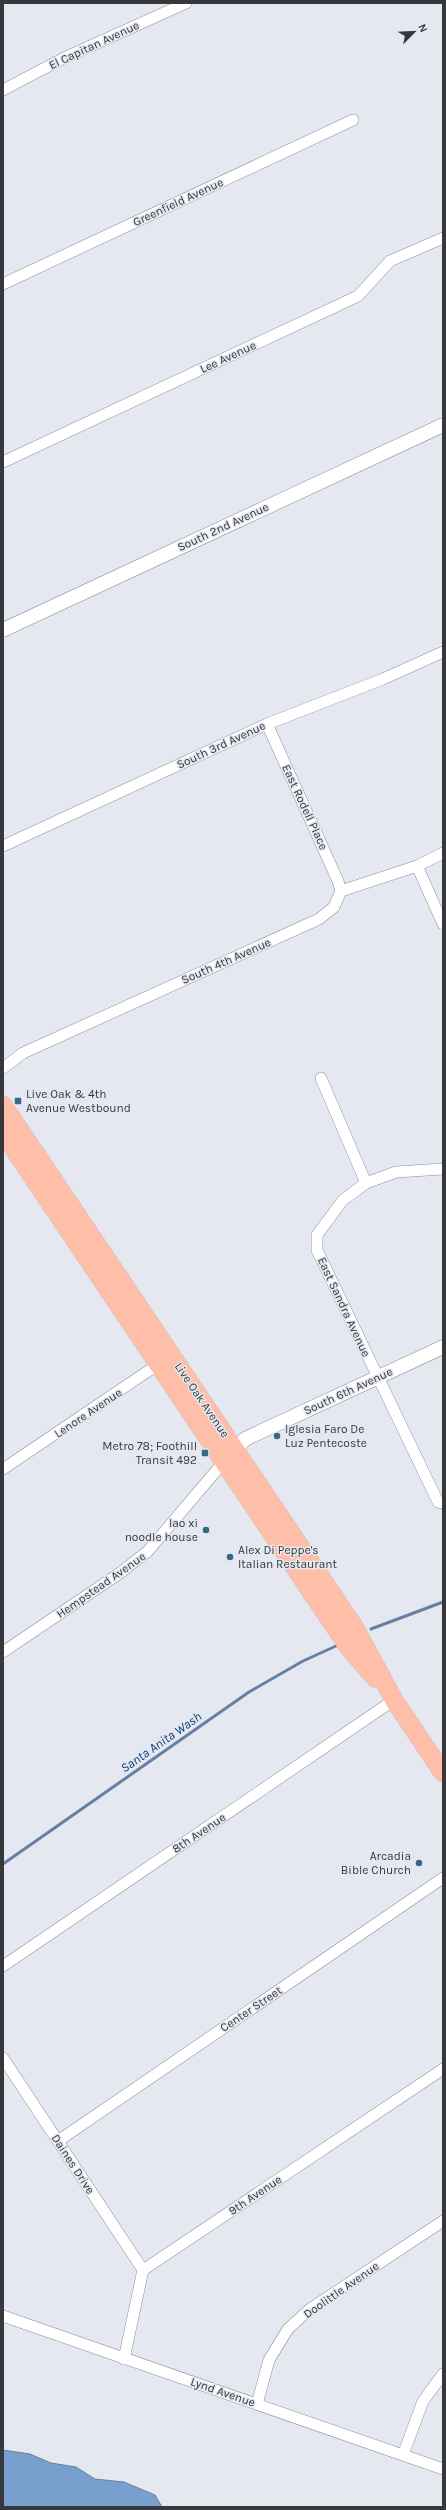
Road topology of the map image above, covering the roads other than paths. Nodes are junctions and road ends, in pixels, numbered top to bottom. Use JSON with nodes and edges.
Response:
{"nodes":[{"id":1,"x":186,"y":3,"type":"edge"},
{"id":2,"x":3,"y":90,"type":"edge"},
{"id":3,"x":353,"y":120,"type":"dead end"},
{"id":4,"x":443,"y":238,"type":"edge"},
{"id":5,"x":3,"y":284,"type":"edge"},
{"id":6,"x":443,"y":425,"type":"edge"},
{"id":7,"x":3,"y":462,"type":"edge"},
{"id":8,"x":3,"y":630,"type":"edge"},
{"id":9,"x":443,"y":652,"type":"edge"},
{"id":10,"x":267,"y":724,"type":"junction"},
{"id":11,"x":3,"y":846,"type":"edge"},
{"id":12,"x":443,"y":854,"type":"edge"},
{"id":13,"x":416,"y":866,"type":"junction"},
{"id":14,"x":341,"y":891,"type":"junction"},
{"id":15,"x":443,"y":924,"type":"edge"},
{"id":16,"x":3,"y":1068,"type":"edge"},
{"id":17,"x":320,"y":1078,"type":"dead end"},
{"id":18,"x":3,"y":1105,"type":"edge"},
{"id":19,"x":3,"y":1133,"type":"edge"},
{"id":20,"x":443,"y":1169,"type":"edge"},
{"id":21,"x":366,"y":1184,"type":"junction"},
{"id":22,"x":443,"y":1347,"type":"edge"},
{"id":23,"x":165,"y":1360,"type":"junction"},
{"id":24,"x":378,"y":1378,"type":"junction"},
{"id":25,"x":229,"y":1456,"type":"junction"},
{"id":26,"x":3,"y":1469,"type":"edge"},
{"id":27,"x":440,"y":1503,"type":"edge"},
{"id":28,"x":3,"y":1652,"type":"edge"},
{"id":29,"x":394,"y":1700,"type":"junction"},
{"id":30,"x":443,"y":1773,"type":"edge"},
{"id":31,"x":443,"y":1878,"type":"edge"},
{"id":32,"x":3,"y":1966,"type":"edge"},
{"id":33,"x":3,"y":2058,"type":"edge"},
{"id":34,"x":443,"y":2069,"type":"edge"},
{"id":35,"x":58,"y":2141,"type":"junction"},
{"id":36,"x":443,"y":2221,"type":"edge"},
{"id":37,"x":143,"y":2270,"type":"junction"},
{"id":38,"x":3,"y":2316,"type":"edge"},
{"id":39,"x":124,"y":2359,"type":"junction"},
{"id":40,"x":443,"y":2374,"type":"edge"},
{"id":41,"x":257,"y":2404,"type":"junction"},
{"id":42,"x":403,"y":2455,"type":"junction"},
{"id":43,"x":443,"y":2469,"type":"edge"}],
"edges":[{"from":1,"to":2,"type":"street","name":"El Capitan Avenue"},
{"from":3,"to":5,"type":"street","name":"Greenfield Avenue"},
{"from":4,"to":7,"type":"street","name":"Lee Avenue"},
{"from":6,"to":8,"type":"street","name":"South 2nd Avenue"},
{"from":9,"to":10,"type":"street","name":"South 3rd Avenue"},
{"from":10,"to":11,"type":"street","name":"South 3rd Avenue"},
{"from":10,"to":14,"type":"street","name":"East Rodell Place"},
{"from":12,"to":13,"type":"street"},
{"from":13,"to":14,"type":"street"},
{"from":13,"to":15,"type":"street"},
{"from":14,"to":16,"type":"street","name":"South 4th Avenue"},
{"from":17,"to":21,"type":"street"},
{"from":18,"to":23,"type":"main road","name":"Live Oak Avenue"},
{"from":19,"to":23,"type":"main road","name":"Live Oak Avenue"},
{"from":20,"to":21,"type":"street","name":"East Sandra Avenue"},
{"from":21,"to":24,"type":"street","name":"East Sandra Avenue"},
{"from":22,"to":24,"type":"street","name":"South 6th Avenue"},
{"from":23,"to":25,"type":"main road","name":"Live Oak Avenue"},
{"from":23,"to":26,"type":"street","name":"Lenore Avenue"},
{"from":24,"to":25,"type":"street","name":"South 6th Avenue"},
{"from":24,"to":27,"type":"street","name":"East Sandra Avenue"},
{"from":25,"to":28,"type":"street","name":"Hempstead Avenue"},
{"from":25,"to":29,"type":"main road","name":"Live Oak Avenue"},
{"from":29,"to":30,"type":"main road","name":"Live Oak Avenue"},
{"from":29,"to":32,"type":"street","name":"8th Avenue"},
{"from":31,"to":35,"type":"street","name":"Center Street"},
{"from":33,"to":35,"type":"street","name":"Daines Drive"},
{"from":34,"to":37,"type":"street","name":"9th Avenue"},
{"from":35,"to":37,"type":"street","name":"Daines Drive"},
{"from":36,"to":41,"type":"street","name":"Doolittle Avenue"},
{"from":37,"to":39,"type":"street"},
{"from":38,"to":39,"type":"street","name":"Lynd Avenue"},
{"from":39,"to":41,"type":"street","name":"Lynd Avenue"},
{"from":40,"to":42,"type":"street"},
{"from":41,"to":42,"type":"street","name":"Lynd Avenue"},
{"from":42,"to":43,"type":"street","name":"Lynd Avenue"}]}
